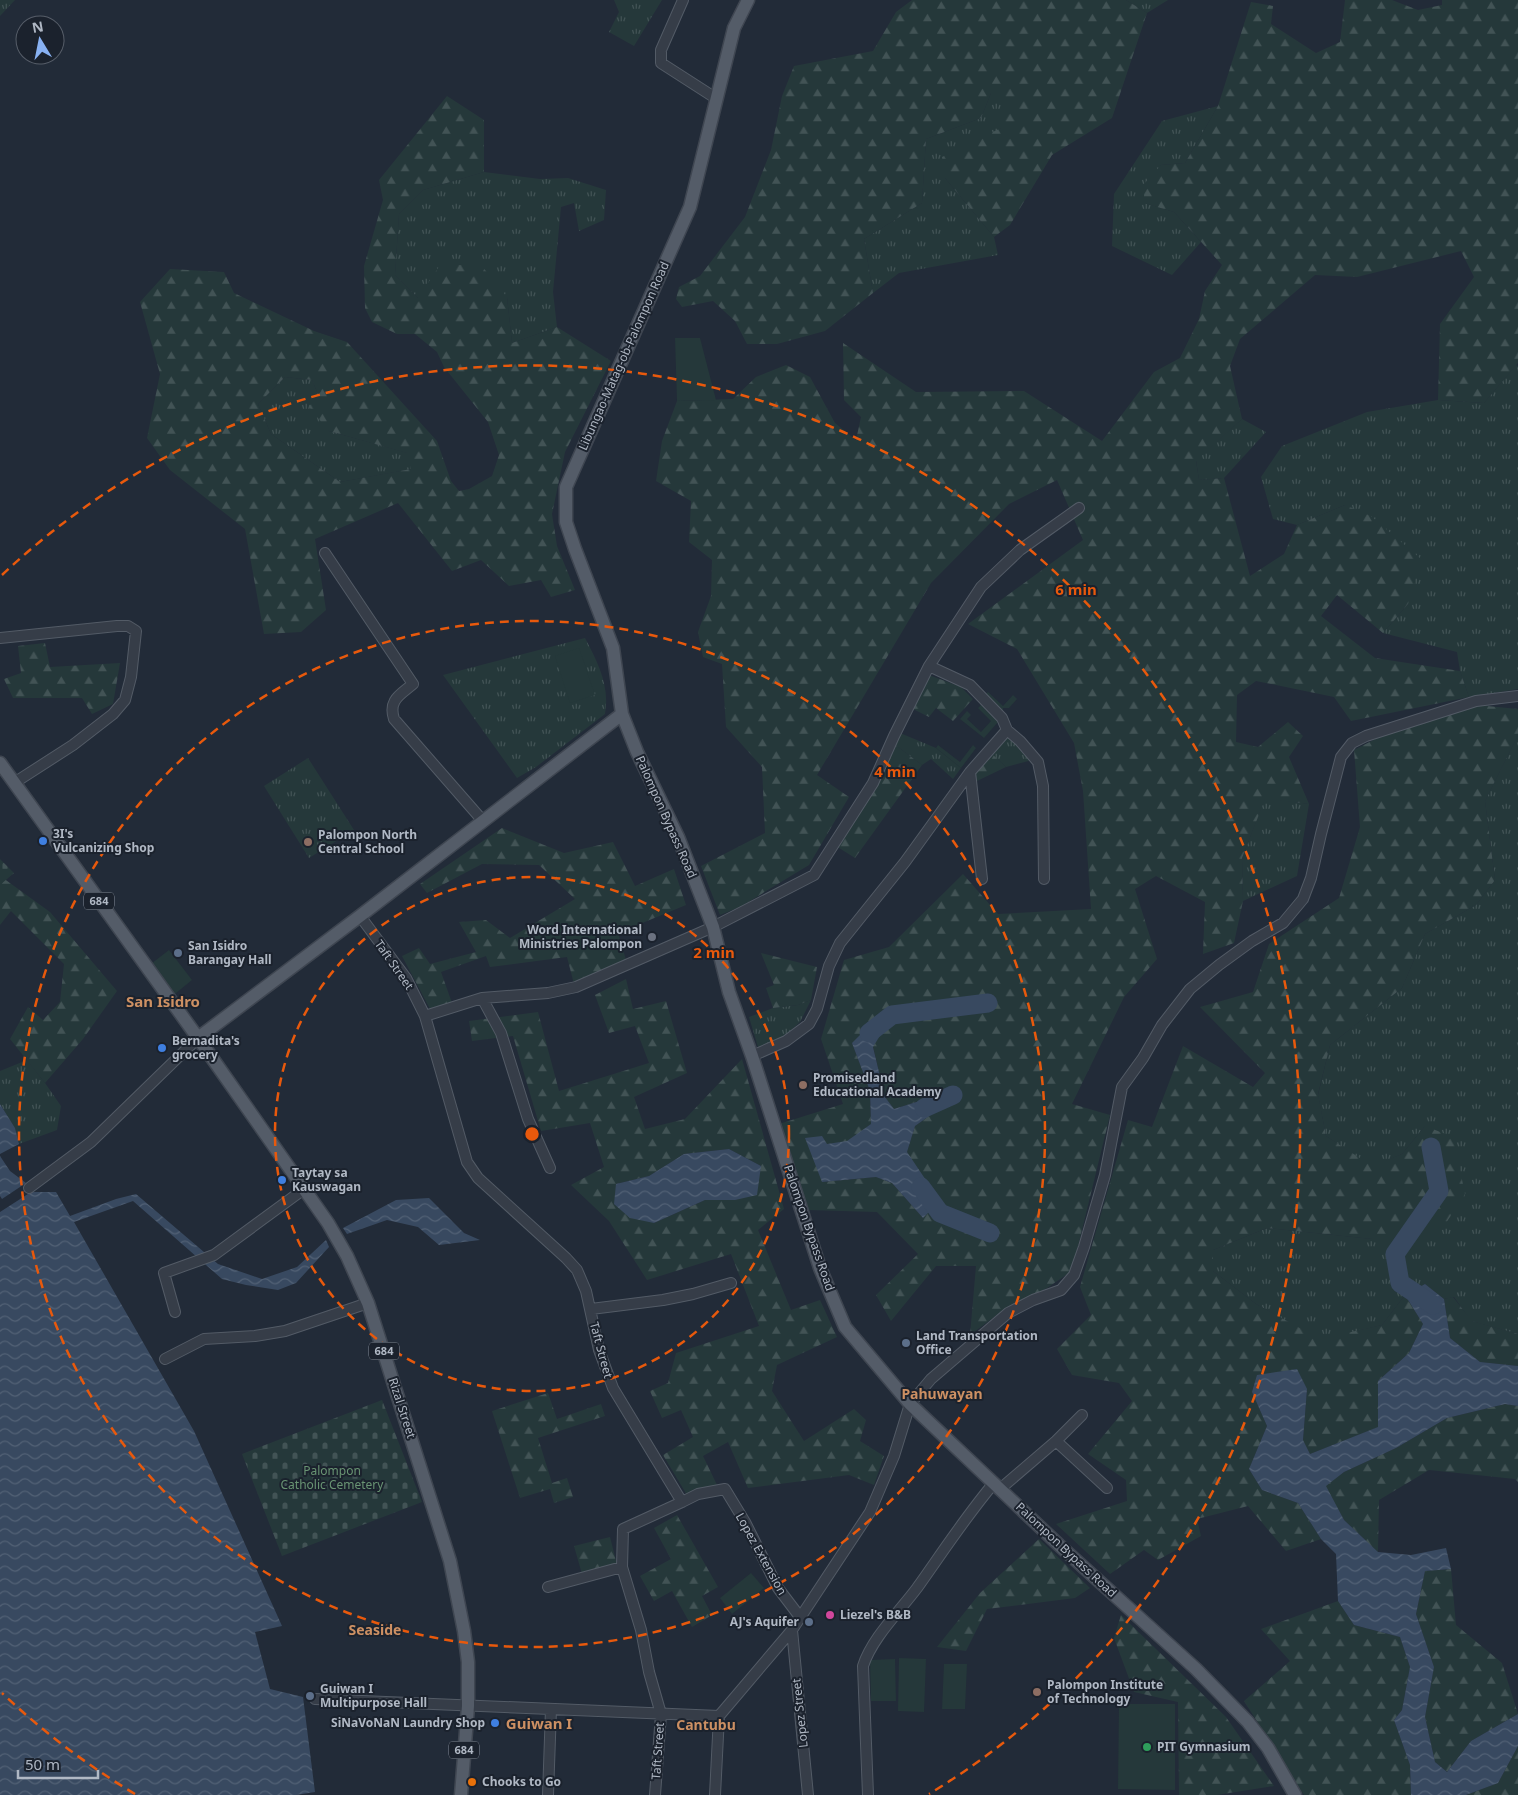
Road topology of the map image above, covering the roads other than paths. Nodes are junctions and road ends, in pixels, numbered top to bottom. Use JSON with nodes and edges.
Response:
{"nodes":[{"id":1,"x":684,"y":0,"type":"edge"},
{"id":2,"x":748,"y":0,"type":"edge"},
{"id":3,"x":717,"y":99,"type":"junction"},
{"id":4,"x":1079,"y":508,"type":"dead end"},
{"id":5,"x":325,"y":553,"type":"dead end"},
{"id":6,"x":0,"y":638,"type":"edge"},
{"id":7,"x":929,"y":666,"type":"junction"},
{"id":8,"x":1518,"y":696,"type":"edge"},
{"id":9,"x":622,"y":714,"type":"junction"},
{"id":10,"x":1006,"y":730,"type":"junction"},
{"id":11,"x":0,"y":763,"type":"edge"},
{"id":12,"x":970,"y":772,"type":"junction"},
{"id":13,"x":14,"y":783,"type":"junction"},
{"id":14,"x":484,"y":821,"type":"junction"},
{"id":15,"x":982,"y":879,"type":"dead end"},
{"id":16,"x":1044,"y":879,"type":"dead end"},
{"id":17,"x":360,"y":916,"type":"junction"},
{"id":18,"x":712,"y":928,"type":"junction"},
{"id":19,"x":482,"y":998,"type":"junction"},
{"id":20,"x":425,"y":1016,"type":"junction"},
{"id":21,"x":198,"y":1038,"type":"junction"},
{"id":22,"x":752,"y":1056,"type":"junction"},
{"id":23,"x":550,"y":1168,"type":"dead end"},
{"id":24,"x":29,"y":1188,"type":"dead end"},
{"id":25,"x":304,"y":1189,"type":"junction"},
{"id":26,"x":731,"y":1283,"type":"dead end"},
{"id":27,"x":368,"y":1303,"type":"junction"},
{"id":28,"x":591,"y":1309,"type":"junction"},
{"id":29,"x":175,"y":1312,"type":"dead end"},
{"id":30,"x":165,"y":1359,"type":"dead end"},
{"id":31,"x":910,"y":1404,"type":"junction"},
{"id":32,"x":1082,"y":1416,"type":"dead end"},
{"id":33,"x":1056,"y":1441,"type":"junction"},
{"id":34,"x":997,"y":1486,"type":"junction"},
{"id":35,"x":1107,"y":1488,"type":"dead end"},
{"id":36,"x":682,"y":1502,"type":"junction"},
{"id":37,"x":622,"y":1568,"type":"junction"},
{"id":38,"x":548,"y":1587,"type":"dead end"},
{"id":39,"x":800,"y":1617,"type":"junction"},
{"id":40,"x":792,"y":1630,"type":"junction"},
{"id":41,"x":315,"y":1699,"type":"dead end"},
{"id":42,"x":468,"y":1706,"type":"junction"},
{"id":43,"x":551,"y":1709,"type":"junction"},
{"id":44,"x":661,"y":1714,"type":"junction"},
{"id":45,"x":719,"y":1716,"type":"junction"},
{"id":46,"x":461,"y":1795,"type":"edge"},
{"id":47,"x":548,"y":1795,"type":"edge"},
{"id":48,"x":656,"y":1795,"type":"edge"},
{"id":49,"x":716,"y":1795,"type":"edge"},
{"id":50,"x":808,"y":1795,"type":"edge"},
{"id":51,"x":868,"y":1795,"type":"edge"},
{"id":52,"x":1295,"y":1795,"type":"edge"}],
"edges":[{"from":1,"to":3,"type":"street"},
{"from":2,"to":3,"type":"main road","name":"Libungao-Matag-ob-Palompon Road"},
{"from":3,"to":9,"type":"main road","name":"Libungao-Matag-ob-Palompon Road"},
{"from":4,"to":7,"type":"street"},
{"from":5,"to":14,"type":"street"},
{"from":6,"to":13,"type":"street"},
{"from":7,"to":10,"type":"street"},
{"from":7,"to":18,"type":"street"},
{"from":8,"to":31,"type":"street"},
{"from":9,"to":14,"type":"main road"},
{"from":9,"to":18,"type":"main road","name":"Palompon Bypass Road"},
{"from":10,"to":12,"type":"street"},
{"from":10,"to":16,"type":"street"},
{"from":11,"to":13,"type":"main road","number":"684"},
{"from":12,"to":15,"type":"street"},
{"from":12,"to":22,"type":"street"},
{"from":13,"to":21,"type":"main road","number":"684"},
{"from":14,"to":17,"type":"main road"},
{"from":17,"to":20,"type":"street","name":"Taft Street"},
{"from":17,"to":21,"type":"main road"},
{"from":18,"to":19,"type":"street"},
{"from":18,"to":22,"type":"main road","name":"Palompon Bypass Road"},
{"from":19,"to":20,"type":"street"},
{"from":19,"to":23,"type":"street"},
{"from":20,"to":28,"type":"street","name":"Taft Street"},
{"from":21,"to":24,"type":"street"},
{"from":21,"to":25,"type":"main road","name":"Rizal Street","number":"684"},
{"from":22,"to":31,"type":"main road","name":"Palompon Bypass Road"},
{"from":25,"to":27,"type":"main road","name":"Rizal Street","number":"684"},
{"from":25,"to":29,"type":"street"},
{"from":26,"to":28,"type":"street"},
{"from":27,"to":30,"type":"street"},
{"from":27,"to":42,"type":"main road","name":"Rizal Street","number":"684"},
{"from":28,"to":36,"type":"street","name":"Taft Street"},
{"from":31,"to":34,"type":"main road","name":"Palompon Bypass Road"},
{"from":31,"to":39,"type":"street"},
{"from":32,"to":33,"type":"street"},
{"from":33,"to":34,"type":"street"},
{"from":33,"to":35,"type":"street"},
{"from":34,"to":51,"type":"street"},
{"from":34,"to":52,"type":"main road","name":"Palompon Bypass Road"},
{"from":36,"to":37,"type":"street","name":"Taft Street"},
{"from":36,"to":39,"type":"street","name":"Lopez Extension"},
{"from":37,"to":38,"type":"street"},
{"from":37,"to":44,"type":"street","name":"Taft Street"},
{"from":39,"to":40,"type":"street"},
{"from":40,"to":45,"type":"street"},
{"from":40,"to":50,"type":"street","name":"Lopez Street"},
{"from":41,"to":42,"type":"street"},
{"from":42,"to":43,"type":"street"},
{"from":42,"to":46,"type":"main road","name":"Rizal Street","number":"684"},
{"from":43,"to":44,"type":"street"},
{"from":43,"to":47,"type":"street"},
{"from":44,"to":45,"type":"street"},
{"from":44,"to":48,"type":"street","name":"Taft Street"},
{"from":45,"to":49,"type":"street"}]}
